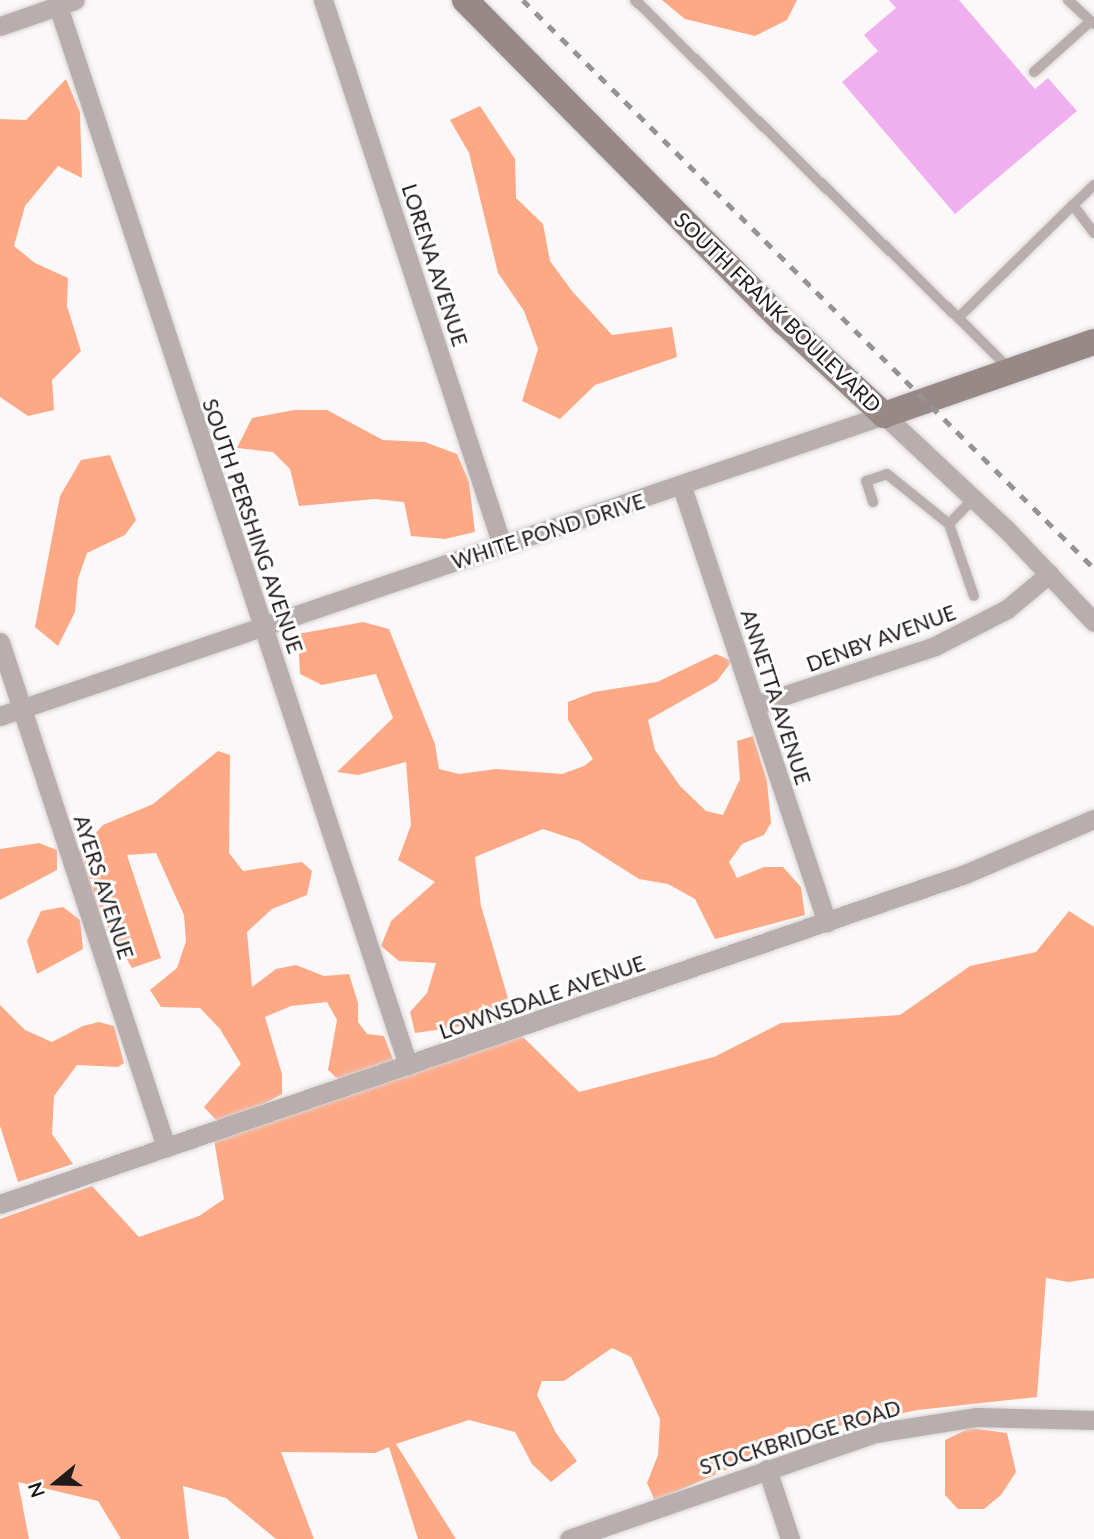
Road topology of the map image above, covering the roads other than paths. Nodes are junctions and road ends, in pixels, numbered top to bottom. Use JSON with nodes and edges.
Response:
{"nodes":[{"id":1,"x":323,"y":0,"type":"edge"},
{"id":2,"x":464,"y":0,"type":"edge"},
{"id":3,"x":635,"y":0,"type":"edge"},
{"id":4,"x":1068,"y":0,"type":"edge"},
{"id":5,"x":63,"y":2,"type":"edge"},
{"id":6,"x":1092,"y":23,"type":"edge"},
{"id":7,"x":0,"y":26,"type":"edge"},
{"id":8,"x":1034,"y":72,"type":"dead end"},
{"id":9,"x":1094,"y":185,"type":"edge"},
{"id":10,"x":1073,"y":205,"type":"junction"},
{"id":11,"x":1094,"y":233,"type":"edge"},
{"id":12,"x":958,"y":318,"type":"junction"},
{"id":13,"x":1094,"y":342,"type":"edge"},
{"id":14,"x":1012,"y":371,"type":"junction"},
{"id":15,"x":884,"y":415,"type":"junction"},
{"id":16,"x":681,"y":486,"type":"junction"},
{"id":17,"x":973,"y":499,"type":"junction"},
{"id":18,"x":873,"y":502,"type":"dead end"},
{"id":19,"x":949,"y":524,"type":"junction"},
{"id":20,"x":502,"y":545,"type":"junction"},
{"id":21,"x":1049,"y":573,"type":"junction"},
{"id":22,"x":974,"y":596,"type":"dead end"},
{"id":23,"x":1094,"y":622,"type":"edge"},
{"id":24,"x":262,"y":627,"type":"junction"},
{"id":25,"x":0,"y":642,"type":"edge"},
{"id":26,"x":755,"y":705,"type":"junction"},
{"id":27,"x":21,"y":709,"type":"junction"},
{"id":28,"x":0,"y":716,"type":"edge"},
{"id":29,"x":1094,"y":819,"type":"edge"},
{"id":30,"x":827,"y":923,"type":"junction"},
{"id":31,"x":408,"y":1065,"type":"junction"},
{"id":32,"x":166,"y":1147,"type":"junction"},
{"id":33,"x":0,"y":1204,"type":"edge"},
{"id":34,"x":1094,"y":1420,"type":"edge"},
{"id":35,"x":767,"y":1469,"type":"junction"},
{"id":36,"x":569,"y":1539,"type":"edge"},
{"id":37,"x":790,"y":1539,"type":"edge"}],
"edges":[{"from":1,"to":20,"type":"street","name":"LORENA AVENUE"},
{"from":2,"to":15,"type":"street","name":"SOUTH FRANK BOULEVARD"},
{"from":3,"to":12,"type":"lane"},
{"from":4,"to":6,"type":"lane"},
{"from":5,"to":7,"type":"street"},
{"from":5,"to":24,"type":"street","name":"SOUTH PERSHING AVENUE"},
{"from":6,"to":8,"type":"lane"},
{"from":9,"to":10,"type":"lane"},
{"from":10,"to":11,"type":"lane"},
{"from":10,"to":12,"type":"lane"},
{"from":12,"to":14,"type":"lane"},
{"from":13,"to":14,"type":"street","name":"WHITE POND DRIVE"},
{"from":14,"to":15,"type":"street","name":"WHITE POND DRIVE"},
{"from":15,"to":16,"type":"street","name":"WHITE POND DRIVE"},
{"from":15,"to":17,"type":"street","name":"SOUTH FRANK BOULEVARD"},
{"from":16,"to":20,"type":"street","name":"WHITE POND DRIVE"},
{"from":16,"to":26,"type":"street","name":"ANNETTA AVENUE"},
{"from":17,"to":19,"type":"lane"},
{"from":17,"to":21,"type":"street","name":"SOUTH FRANK BOULEVARD"},
{"from":18,"to":19,"type":"lane"},
{"from":19,"to":22,"type":"lane"},
{"from":20,"to":24,"type":"street","name":"WHITE POND DRIVE"},
{"from":21,"to":23,"type":"street","name":"SOUTH FRANK BOULEVARD"},
{"from":21,"to":26,"type":"street","name":"DENBY AVENUE"},
{"from":24,"to":27,"type":"street","name":"WHITE POND DRIVE"},
{"from":24,"to":31,"type":"street","name":"SOUTH PERSHING AVENUE"},
{"from":25,"to":27,"type":"street","name":"AYERS AVENUE"},
{"from":26,"to":30,"type":"street","name":"ANNETTA AVENUE"},
{"from":27,"to":28,"type":"street","name":"WHITE POND DRIVE"},
{"from":27,"to":32,"type":"street","name":"AYERS AVENUE"},
{"from":29,"to":30,"type":"street","name":"LOWNSDALE AVENUE"},
{"from":30,"to":31,"type":"street","name":"LOWNSDALE AVENUE"},
{"from":31,"to":32,"type":"street","name":"LOWNSDALE AVENUE"},
{"from":32,"to":33,"type":"street","name":"LOWNSDALE AVENUE"},
{"from":34,"to":35,"type":"street","name":"STOCKBRIDGE ROAD"},
{"from":35,"to":36,"type":"street","name":"STOCKBRIDGE ROAD"},
{"from":35,"to":37,"type":"street"}]}
